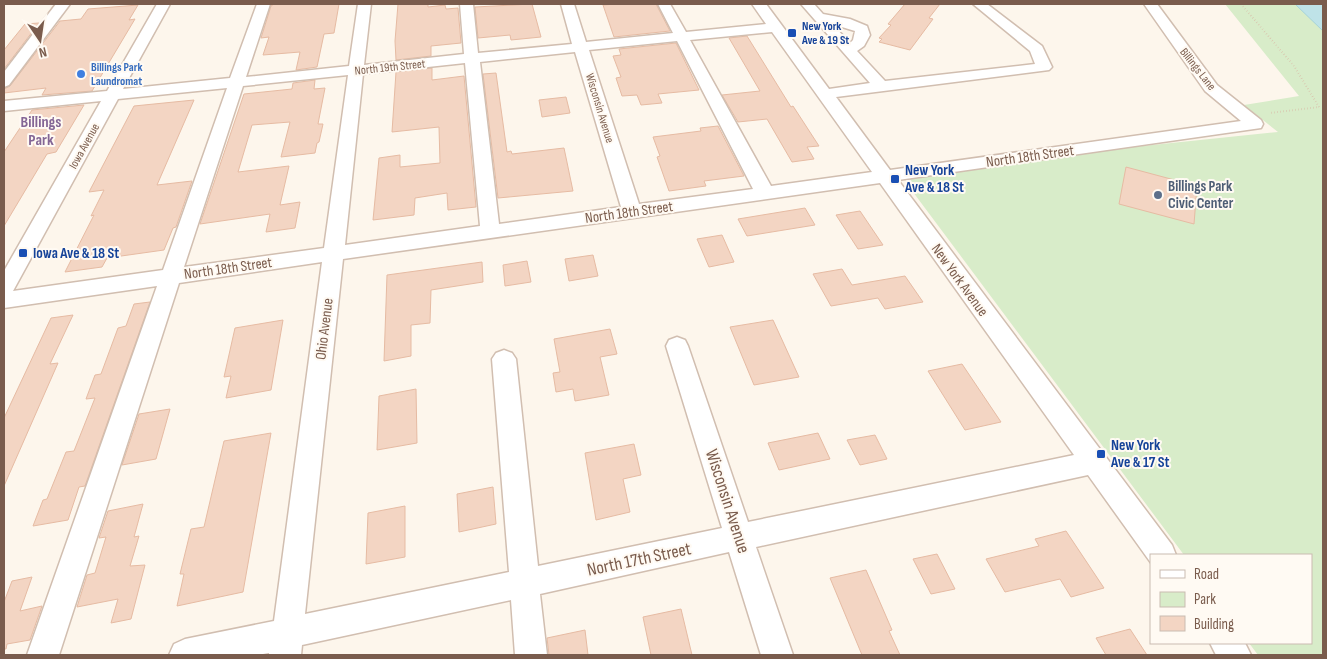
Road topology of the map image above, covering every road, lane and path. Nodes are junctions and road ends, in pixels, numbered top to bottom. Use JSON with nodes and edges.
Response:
{"nodes":[{"id":1,"x":64,"y":4,"type":"edge"},
{"id":2,"x":163,"y":4,"type":"edge"},
{"id":3,"x":263,"y":4,"type":"edge"},
{"id":4,"x":364,"y":4,"type":"edge"},
{"id":5,"x":466,"y":4,"type":"edge"},
{"id":6,"x":568,"y":4,"type":"edge"},
{"id":7,"x":664,"y":4,"type":"edge"},
{"id":8,"x":759,"y":4,"type":"edge"},
{"id":9,"x":807,"y":4,"type":"edge"},
{"id":10,"x":979,"y":4,"type":"edge"},
{"id":11,"x":1151,"y":4,"type":"edge"},
{"id":12,"x":1241,"y":4,"type":"edge"},
{"id":13,"x":819,"y":17,"type":"junction"},
{"id":14,"x":776,"y":27,"type":"junction"},
{"id":15,"x":681,"y":37,"type":"junction"},
{"id":16,"x":581,"y":47,"type":"junction"},
{"id":17,"x":848,"y":50,"type":"junction"},
{"id":18,"x":472,"y":58,"type":"junction"},
{"id":19,"x":355,"y":71,"type":"junction"},
{"id":20,"x":4,"y":82,"type":"edge"},
{"id":21,"x":236,"y":82,"type":"junction"},
{"id":22,"x":881,"y":86,"type":"junction"},
{"id":23,"x":824,"y":94,"type":"junction"},
{"id":24,"x":113,"y":95,"type":"junction"},
{"id":25,"x":4,"y":106,"type":"edge"},
{"id":26,"x":1250,"y":120,"type":"junction"},
{"id":27,"x":885,"y":176,"type":"junction"},
{"id":28,"x":765,"y":193,"type":"junction"},
{"id":29,"x":632,"y":212,"type":"junction"},
{"id":30,"x":490,"y":232,"type":"junction"},
{"id":31,"x":334,"y":254,"type":"junction"},
{"id":32,"x":172,"y":276,"type":"junction"},
{"id":33,"x":4,"y":289,"type":"edge"},
{"id":34,"x":4,"y":300,"type":"edge"},
{"id":35,"x":677,"y":346,"type":"dead end"},
{"id":36,"x":504,"y":359,"type":"dead end"},
{"id":37,"x":1094,"y":462,"type":"junction"},
{"id":38,"x":740,"y":537,"type":"junction"},
{"id":39,"x":1161,"y":554,"type":"edge"},
{"id":40,"x":525,"y":583,"type":"junction"},
{"id":41,"x":287,"y":644,"type":"edge"},
{"id":42,"x":1227,"y":644,"type":"edge"},
{"id":43,"x":43,"y":655,"type":"edge"},
{"id":44,"x":185,"y":655,"type":"edge"},
{"id":45,"x":531,"y":655,"type":"edge"},
{"id":46,"x":777,"y":655,"type":"edge"},
{"id":47,"x":1235,"y":655,"type":"edge"}],
"edges":[{"from":1,"to":20,"type":"street"},
{"from":2,"to":24,"type":"street","name":"Iowa Avenue"},
{"from":3,"to":21,"type":"street"},
{"from":4,"to":19,"type":"street","name":"Ohio Avenue"},
{"from":5,"to":18,"type":"street"},
{"from":6,"to":16,"type":"street","name":"Wisconsin Avenue"},
{"from":7,"to":15,"type":"street"},
{"from":8,"to":14,"type":"street","name":"New York Avenue"},
{"from":9,"to":13,"type":"street"},
{"from":10,"to":22,"type":"street"},
{"from":11,"to":26,"type":"street","name":"Billings Lane"},
{"from":12,"to":26,"type":"path"},
{"from":13,"to":17,"type":"street"},
{"from":13,"to":17,"type":"street"},
{"from":14,"to":15,"type":"street","name":"North 19th Street"},
{"from":14,"to":23,"type":"street","name":"New York Avenue"},
{"from":15,"to":16,"type":"street","name":"North 19th Street"},
{"from":15,"to":28,"type":"street"},
{"from":16,"to":18,"type":"street","name":"North 19th Street"},
{"from":16,"to":29,"type":"street","name":"Wisconsin Avenue"},
{"from":17,"to":22,"type":"street"},
{"from":18,"to":19,"type":"street","name":"North 19th Street"},
{"from":18,"to":30,"type":"street"},
{"from":19,"to":21,"type":"street","name":"North 19th Street"},
{"from":19,"to":31,"type":"street","name":"Ohio Avenue"},
{"from":21,"to":24,"type":"street","name":"North 19th Street"},
{"from":21,"to":32,"type":"street"},
{"from":22,"to":23,"type":"street"},
{"from":23,"to":27,"type":"street","name":"New York Avenue"},
{"from":24,"to":25,"type":"street","name":"North 19th Street"},
{"from":24,"to":33,"type":"street","name":"Iowa Avenue"},
{"from":26,"to":27,"type":"street","name":"North 18th Street"},
{"from":27,"to":28,"type":"street","name":"North 18th Street"},
{"from":27,"to":37,"type":"street","name":"New York Avenue"},
{"from":28,"to":29,"type":"street","name":"North 18th Street"},
{"from":29,"to":30,"type":"street","name":"North 18th Street"},
{"from":30,"to":31,"type":"street","name":"North 18th Street"},
{"from":31,"to":32,"type":"street","name":"North 18th Street"},
{"from":31,"to":41,"type":"street","name":"Ohio Avenue"},
{"from":32,"to":34,"type":"street","name":"North 18th Street"},
{"from":32,"to":43,"type":"street"},
{"from":35,"to":38,"type":"street","name":"Wisconsin Avenue"},
{"from":36,"to":40,"type":"street"},
{"from":37,"to":38,"type":"street","name":"North 17th Street"},
{"from":37,"to":39,"type":"street","name":"New York Avenue"},
{"from":38,"to":40,"type":"street","name":"North 17th Street"},
{"from":38,"to":46,"type":"street","name":"Wisconsin Avenue"},
{"from":40,"to":41,"type":"street","name":"North 17th Street"},
{"from":40,"to":45,"type":"street"},
{"from":41,"to":44,"type":"street","name":"North 17th Street"},
{"from":42,"to":47,"type":"street"}]}
